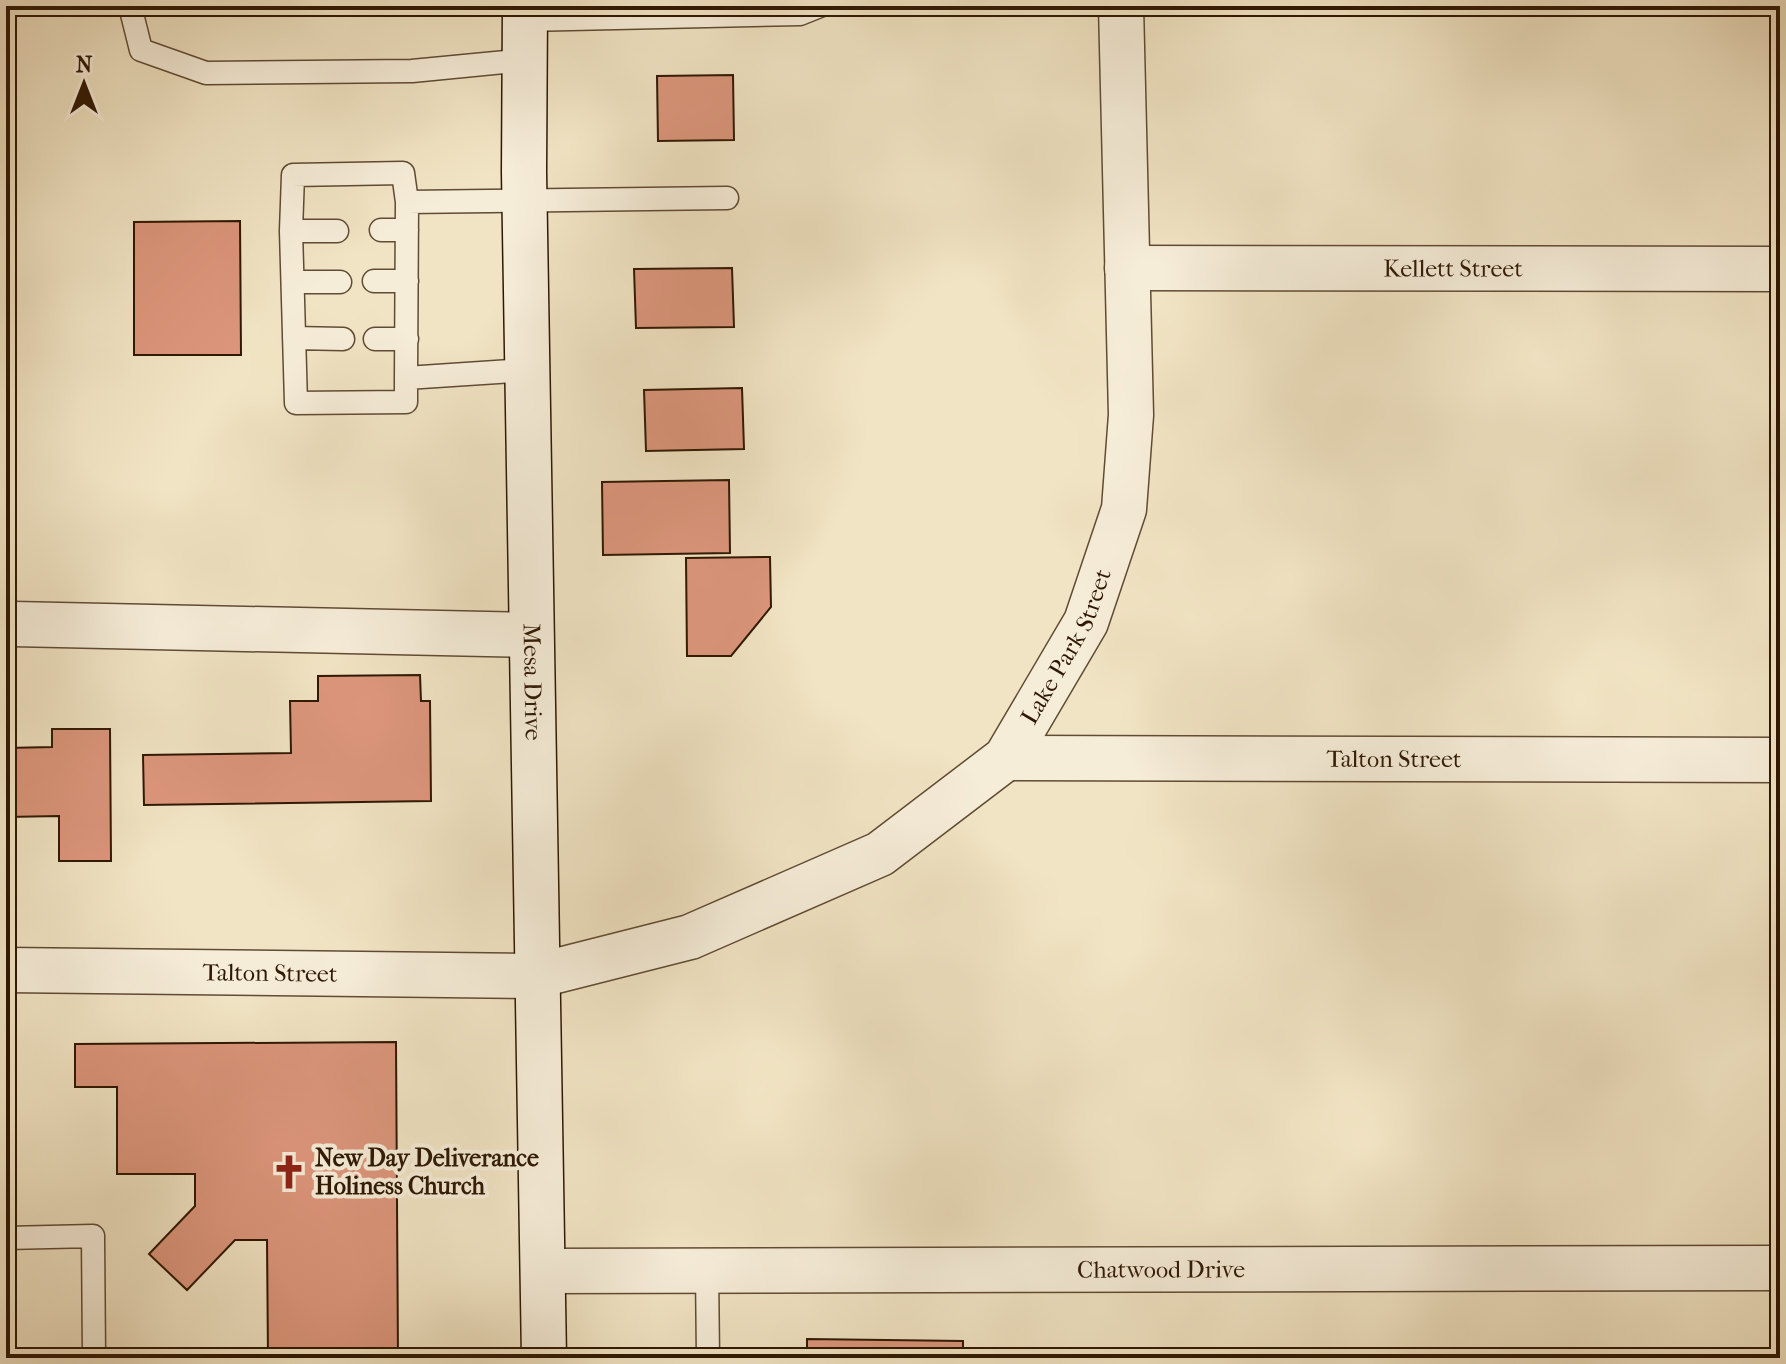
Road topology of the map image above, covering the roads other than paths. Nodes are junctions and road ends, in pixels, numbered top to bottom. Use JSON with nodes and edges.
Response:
{"nodes":[{"id":1,"x":130,"y":6,"type":"edge"},
{"id":2,"x":820,"y":6,"type":"edge"},
{"id":3,"x":1121,"y":6,"type":"edge"},
{"id":4,"x":525,"y":29,"type":"edge"},
{"id":5,"x":727,"y":198,"type":"dead end"},
{"id":6,"x":525,"y":199,"type":"junction"},
{"id":7,"x":407,"y":202,"type":"junction"},
{"id":8,"x":381,"y":230,"type":"dead end"},
{"id":9,"x":407,"y":230,"type":"junction"},
{"id":10,"x":291,"y":231,"type":"junction"},
{"id":11,"x":337,"y":231,"type":"dead end"},
{"id":12,"x":1127,"y":268,"type":"junction"},
{"id":13,"x":1780,"y":269,"type":"edge"},
{"id":14,"x":374,"y":281,"type":"dead end"},
{"id":15,"x":407,"y":281,"type":"junction"},
{"id":16,"x":293,"y":282,"type":"junction"},
{"id":17,"x":340,"y":282,"type":"dead end"},
{"id":18,"x":294,"y":338,"type":"junction"},
{"id":19,"x":343,"y":339,"type":"dead end"},
{"id":20,"x":375,"y":339,"type":"dead end"},
{"id":21,"x":407,"y":339,"type":"junction"},
{"id":22,"x":527,"y":370,"type":"junction"},
{"id":23,"x":406,"y":378,"type":"junction"},
{"id":24,"x":13,"y":624,"type":"dead end"},
{"id":25,"x":531,"y":635,"type":"junction"},
{"id":26,"x":1006,"y":758,"type":"junction"},
{"id":27,"x":1780,"y":760,"type":"edge"},
{"id":28,"x":6,"y":970,"type":"edge"},
{"id":29,"x":536,"y":976,"type":"junction"},
{"id":30,"x":6,"y":1238,"type":"edge"},
{"id":31,"x":1780,"y":1268,"type":"edge"},
{"id":32,"x":707,"y":1270,"type":"junction"},
{"id":33,"x":543,"y":1271,"type":"junction"},
{"id":34,"x":94,"y":1358,"type":"edge"},
{"id":35,"x":544,"y":1358,"type":"edge"},
{"id":36,"x":708,"y":1358,"type":"edge"}],
"edges":[{"from":1,"to":4,"type":"lane"},
{"from":2,"to":4,"type":"lane"},
{"from":3,"to":12,"type":"street","name":"Lake Park Street"},
{"from":4,"to":6,"type":"street","name":"Mesa Drive"},
{"from":5,"to":6,"type":"lane"},
{"from":6,"to":7,"type":"lane"},
{"from":6,"to":22,"type":"street","name":"Mesa Drive"},
{"from":7,"to":9,"type":"lane"},
{"from":7,"to":10,"type":"lane"},
{"from":8,"to":9,"type":"lane"},
{"from":9,"to":15,"type":"lane"},
{"from":10,"to":11,"type":"lane"},
{"from":10,"to":16,"type":"lane"},
{"from":12,"to":13,"type":"street","name":"Kellett Street"},
{"from":12,"to":26,"type":"street","name":"Lake Park Street"},
{"from":14,"to":15,"type":"lane"},
{"from":15,"to":21,"type":"lane"},
{"from":16,"to":17,"type":"lane"},
{"from":16,"to":18,"type":"lane"},
{"from":18,"to":19,"type":"lane"},
{"from":18,"to":23,"type":"lane"},
{"from":20,"to":21,"type":"lane"},
{"from":21,"to":23,"type":"lane"},
{"from":22,"to":23,"type":"lane"},
{"from":22,"to":25,"type":"street","name":"Mesa Drive"},
{"from":24,"to":25,"type":"street"},
{"from":25,"to":29,"type":"street","name":"Mesa Drive"},
{"from":26,"to":27,"type":"street","name":"Talton Street"},
{"from":26,"to":29,"type":"street","name":"Lake Park Street"},
{"from":28,"to":29,"type":"street","name":"Talton Street"},
{"from":29,"to":33,"type":"street","name":"Mesa Drive"},
{"from":30,"to":34,"type":"lane"},
{"from":31,"to":32,"type":"street","name":"Chatwood Drive"},
{"from":32,"to":33,"type":"street","name":"Chatwood Drive"},
{"from":32,"to":36,"type":"lane"},
{"from":33,"to":35,"type":"street","name":"Mesa Drive"}]}
